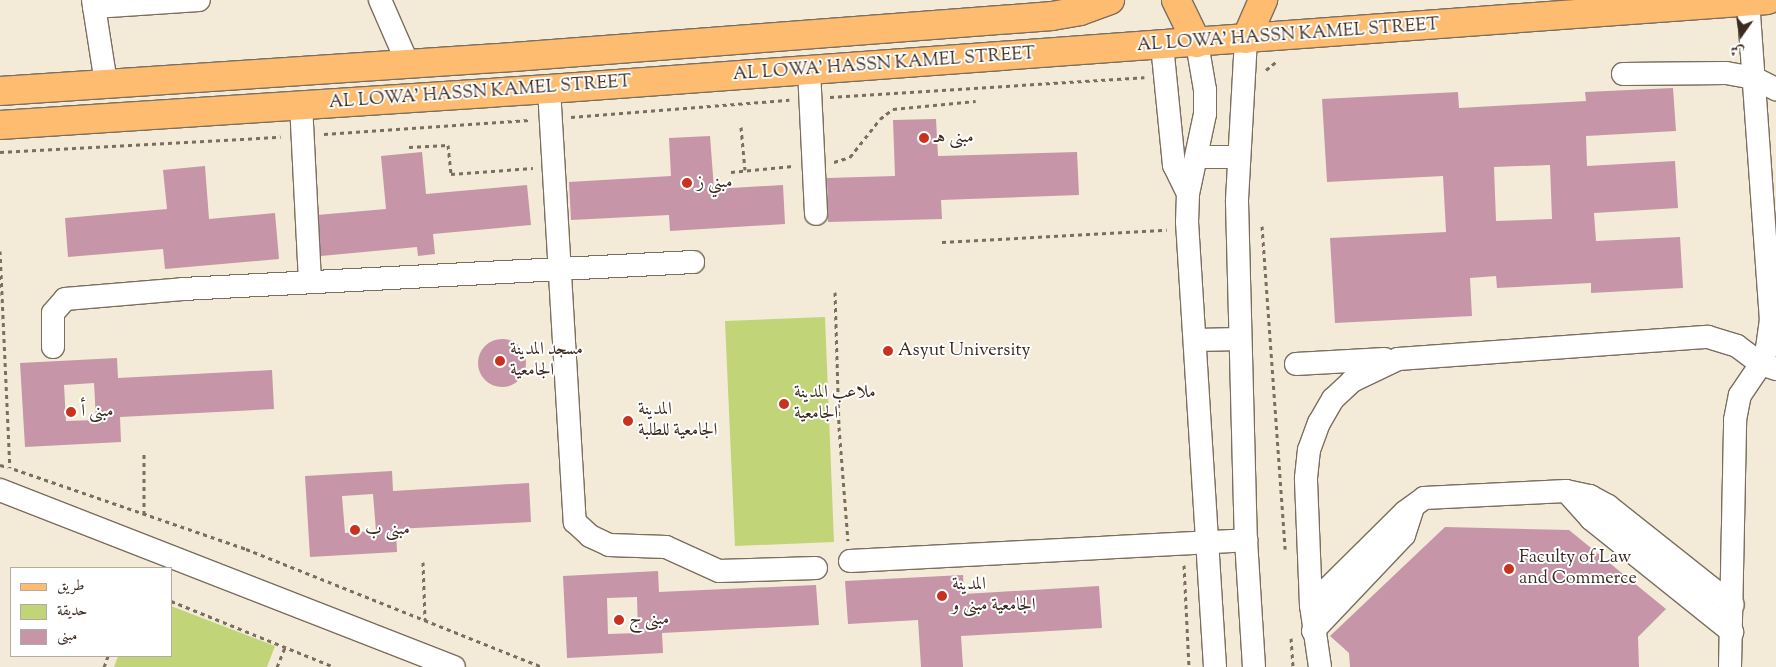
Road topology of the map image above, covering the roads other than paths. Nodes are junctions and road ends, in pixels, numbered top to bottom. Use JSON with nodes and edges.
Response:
{"nodes":[{"id":1,"x":199,"y":0,"type":"edge"},
{"id":2,"x":380,"y":0,"type":"edge"},
{"id":3,"x":1110,"y":0,"type":"edge"},
{"id":4,"x":1176,"y":0,"type":"edge"},
{"id":5,"x":1263,"y":0,"type":"edge"},
{"id":6,"x":1758,"y":0,"type":"edge"},
{"id":7,"x":94,"y":3,"type":"edge"},
{"id":8,"x":1246,"y":40,"type":"junction"},
{"id":9,"x":1197,"y":42,"type":"junction"},
{"id":10,"x":1162,"y":45,"type":"junction"},
{"id":11,"x":513,"y":57,"type":"junction"},
{"id":12,"x":408,"y":64,"type":"junction"},
{"id":13,"x":809,"y":70,"type":"junction"},
{"id":14,"x":272,"y":73,"type":"junction"},
{"id":15,"x":1623,"y":74,"type":"dead end"},
{"id":16,"x":1754,"y":78,"type":"junction"},
{"id":17,"x":106,"y":84,"type":"junction"},
{"id":18,"x":1776,"y":88,"type":"edge"},
{"id":19,"x":549,"y":89,"type":"junction"},
{"id":20,"x":0,"y":91,"type":"edge"},
{"id":21,"x":518,"y":91,"type":"junction"},
{"id":22,"x":289,"y":105,"type":"junction"},
{"id":23,"x":0,"y":125,"type":"edge"},
{"id":24,"x":1198,"y":157,"type":"junction"},
{"id":25,"x":1239,"y":157,"type":"junction"},
{"id":26,"x":1188,"y":194,"type":"junction"},
{"id":27,"x":816,"y":214,"type":"dead end"},
{"id":28,"x":693,"y":262,"type":"dead end"},
{"id":29,"x":560,"y":269,"type":"junction"},
{"id":30,"x":310,"y":282,"type":"junction"},
{"id":31,"x":1240,"y":339,"type":"junction"},
{"id":32,"x":1196,"y":340,"type":"junction"},
{"id":33,"x":53,"y":347,"type":"dead end"},
{"id":34,"x":1398,"y":359,"type":"junction"},
{"id":35,"x":1296,"y":364,"type":"dead end"},
{"id":36,"x":1768,"y":367,"type":"edge"},
{"id":37,"x":0,"y":490,"type":"edge"},
{"id":38,"x":1566,"y":491,"type":"junction"},
{"id":39,"x":1414,"y":504,"type":"junction"},
{"id":40,"x":1246,"y":540,"type":"junction"},
{"id":41,"x":1207,"y":542,"type":"junction"},
{"id":42,"x":850,"y":561,"type":"road end"},
{"id":43,"x":816,"y":568,"type":"dead end"},
{"id":44,"x":1311,"y":605,"type":"junction"},
{"id":45,"x":1733,"y":605,"type":"junction"},
{"id":46,"x":1313,"y":631,"type":"junction"},
{"id":47,"x":1732,"y":632,"type":"junction"},
{"id":48,"x":454,"y":667,"type":"edge"},
{"id":49,"x":1214,"y":667,"type":"edge"},
{"id":50,"x":1254,"y":667,"type":"edge"},
{"id":51,"x":1320,"y":667,"type":"edge"},
{"id":52,"x":1730,"y":667,"type":"edge"}],
"edges":[{"from":1,"to":7,"type":"street"},
{"from":2,"to":12,"type":"street"},
{"from":3,"to":11,"type":"main road","name":"AL LOWA' HASSN KAMEL STREET"},
{"from":4,"to":9,"type":"main road"},
{"from":5,"to":8,"type":"main road"},
{"from":6,"to":8,"type":"main road","name":"AL LOWA' HASSN KAMEL STREET"},
{"from":6,"to":16,"type":"street"},
{"from":7,"to":17,"type":"street"},
{"from":8,"to":9,"type":"main road","name":"AL LOWA' HASSN KAMEL STREET"},
{"from":8,"to":25,"type":"street"},
{"from":9,"to":10,"type":"main road","name":"AL LOWA' HASSN KAMEL STREET"},
{"from":9,"to":24,"type":"street"},
{"from":10,"to":13,"type":"main road","name":"AL LOWA' HASSN KAMEL STREET"},
{"from":10,"to":26,"type":"street"},
{"from":11,"to":12,"type":"main road","name":"AL LOWA' HASSN KAMEL STREET"},
{"from":11,"to":21,"type":"main road"},
{"from":12,"to":14,"type":"main road","name":"AL LOWA' HASSN KAMEL STREET"},
{"from":13,"to":19,"type":"main road","name":"AL LOWA' HASSN KAMEL STREET"},
{"from":13,"to":27,"type":"street"},
{"from":14,"to":17,"type":"main road","name":"AL LOWA' HASSN KAMEL STREET"},
{"from":14,"to":22,"type":"main road"},
{"from":15,"to":16,"type":"street"},
{"from":16,"to":18,"type":"street"},
{"from":16,"to":36,"type":"street"},
{"from":17,"to":20,"type":"main road","name":"AL LOWA' HASSN KAMEL STREET"},
{"from":19,"to":21,"type":"main road","name":"AL LOWA' HASSN KAMEL STREET"},
{"from":19,"to":29,"type":"street"},
{"from":21,"to":22,"type":"main road","name":"AL LOWA' HASSN KAMEL STREET"},
{"from":22,"to":23,"type":"main road","name":"AL LOWA' HASSN KAMEL STREET"},
{"from":22,"to":30,"type":"street"},
{"from":24,"to":25,"type":"street"},
{"from":24,"to":26,"type":"street"},
{"from":25,"to":31,"type":"street"},
{"from":26,"to":32,"type":"street"},
{"from":28,"to":29,"type":"street"},
{"from":29,"to":30,"type":"street"},
{"from":29,"to":43,"type":"street"},
{"from":30,"to":33,"type":"street"},
{"from":31,"to":32,"type":"street"},
{"from":31,"to":40,"type":"street"},
{"from":32,"to":41,"type":"street"},
{"from":34,"to":35,"type":"street"},
{"from":34,"to":36,"type":"street"},
{"from":34,"to":44,"type":"street"},
{"from":36,"to":45,"type":"street"},
{"from":37,"to":48,"type":"street"},
{"from":38,"to":39,"type":"street"},
{"from":38,"to":45,"type":"street"},
{"from":38,"to":47,"type":"street"},
{"from":39,"to":44,"type":"street"},
{"from":39,"to":46,"type":"street"},
{"from":40,"to":41,"type":"street"},
{"from":40,"to":50,"type":"street"},
{"from":41,"to":42,"type":"street"},
{"from":41,"to":49,"type":"street"},
{"from":44,"to":46,"type":"street"},
{"from":45,"to":47,"type":"street"},
{"from":46,"to":51,"type":"street"},
{"from":47,"to":52,"type":"street"}]}
